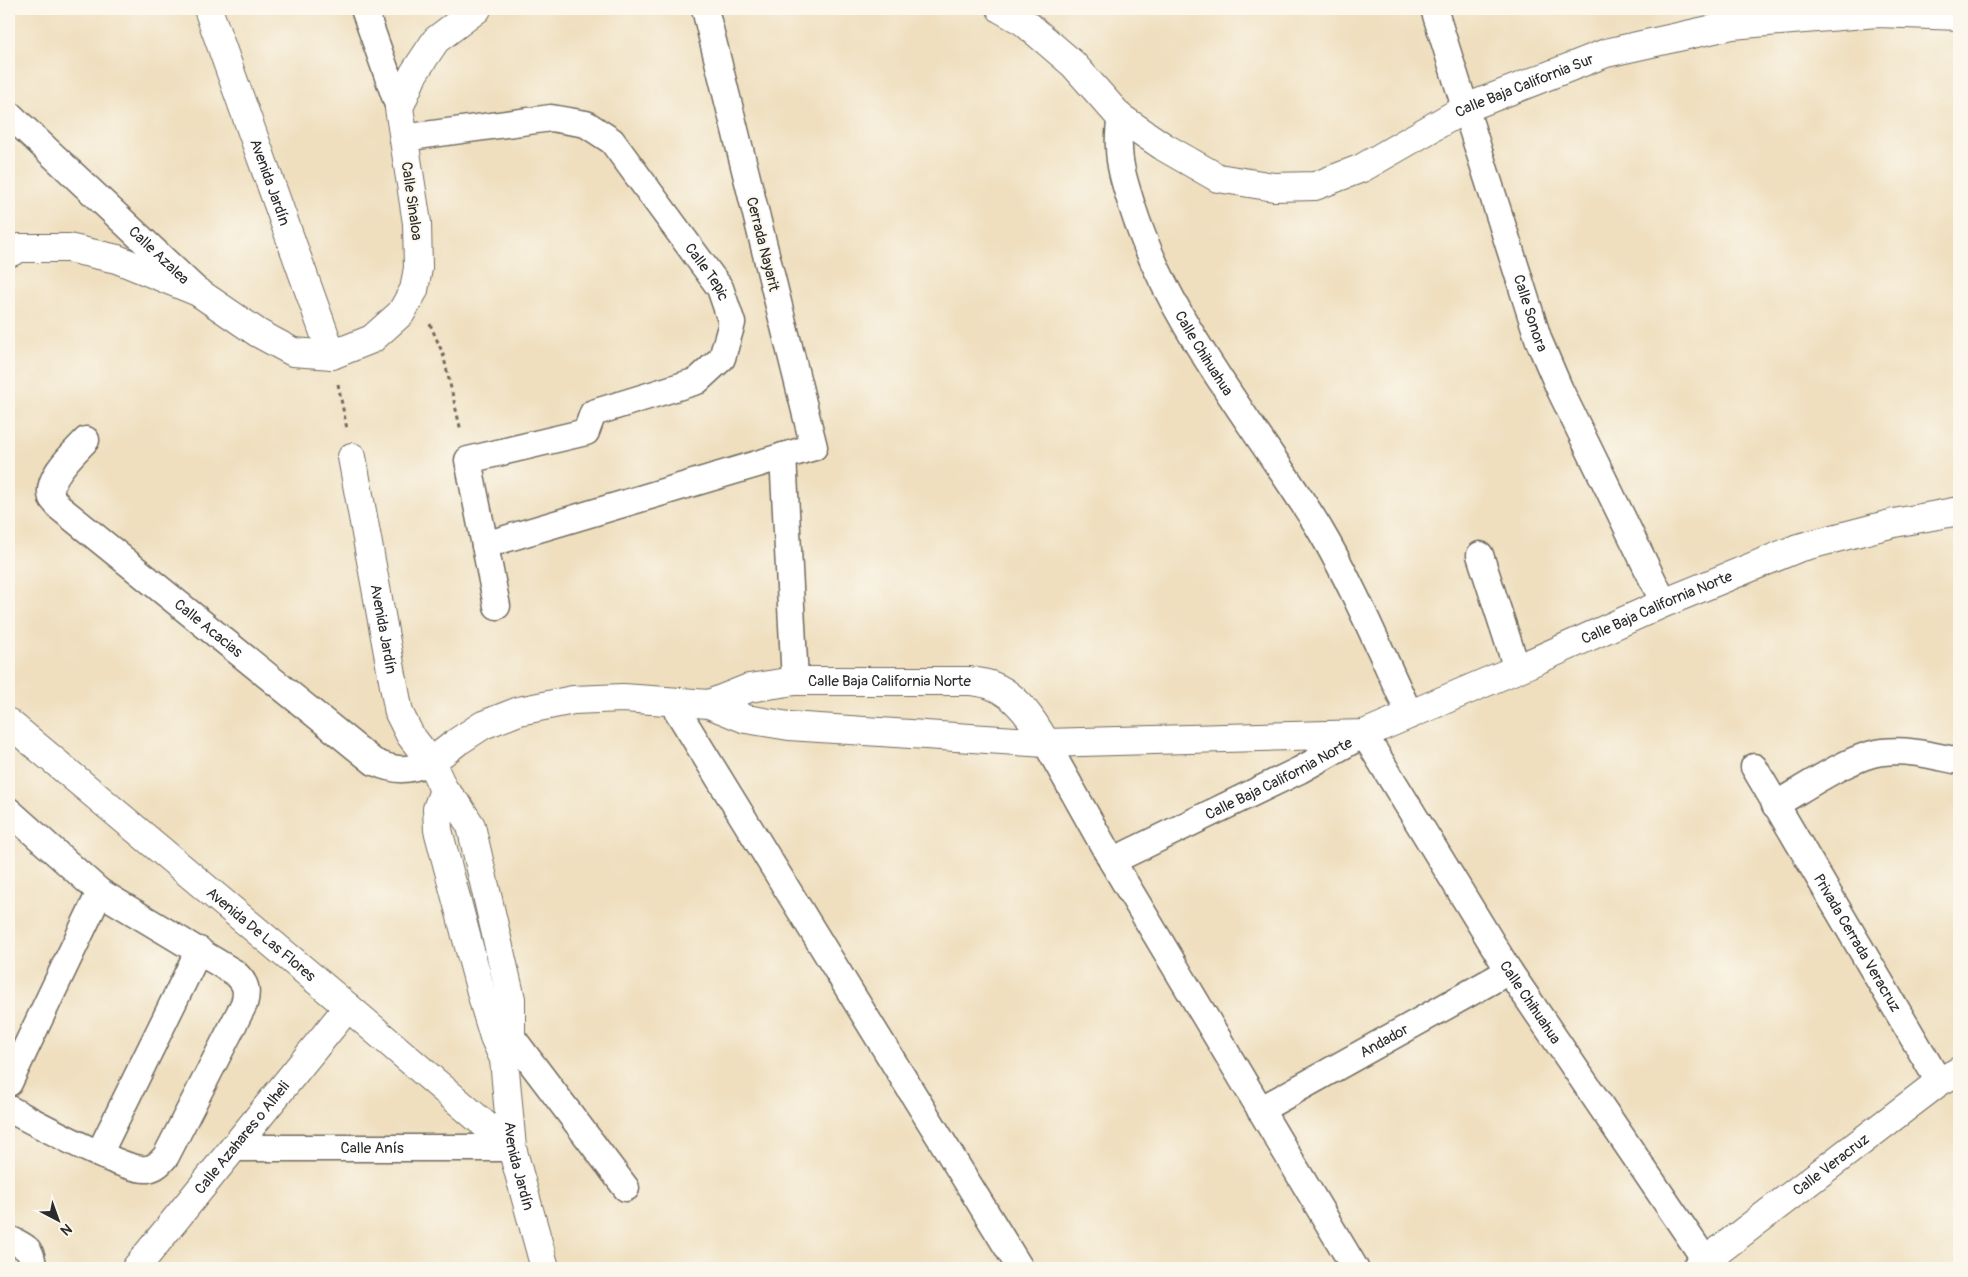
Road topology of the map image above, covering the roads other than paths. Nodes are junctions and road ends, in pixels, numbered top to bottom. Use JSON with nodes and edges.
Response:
{"nodes":[{"id":1,"x":208,"y":9,"type":"edge"},
{"id":2,"x":364,"y":9,"type":"edge"},
{"id":3,"x":477,"y":9,"type":"edge"},
{"id":4,"x":705,"y":9,"type":"edge"},
{"id":5,"x":1001,"y":9,"type":"edge"},
{"id":6,"x":1434,"y":9,"type":"edge"},
{"id":7,"x":1959,"y":16,"type":"edge"},
{"id":8,"x":399,"y":108,"type":"junction"},
{"id":9,"x":1466,"y":108,"type":"junction"},
{"id":10,"x":9,"y":114,"type":"edge"},
{"id":11,"x":1120,"y":117,"type":"junction"},
{"id":12,"x":403,"y":138,"type":"junction"},
{"id":13,"x":9,"y":253,"type":"edge"},
{"id":14,"x":198,"y":292,"type":"junction"},
{"id":15,"x":332,"y":355,"type":"junction"},
{"id":16,"x":86,"y":440,"type":"dead end"},
{"id":17,"x":783,"y":456,"type":"junction"},
{"id":18,"x":352,"y":457,"type":"road end"},
{"id":19,"x":1959,"y":510,"type":"edge"},
{"id":20,"x":485,"y":545,"type":"junction"},
{"id":21,"x":1480,"y":555,"type":"dead end"},
{"id":22,"x":1664,"y":603,"type":"junction"},
{"id":23,"x":497,"y":606,"type":"dead end"},
{"id":24,"x":1517,"y":669,"type":"junction"},
{"id":25,"x":795,"y":681,"type":"junction"},
{"id":26,"x":672,"y":702,"type":"junction"},
{"id":27,"x":709,"y":704,"type":"junction"},
{"id":28,"x":1410,"y":715,"type":"junction"},
{"id":29,"x":9,"y":723,"type":"edge"},
{"id":30,"x":1364,"y":734,"type":"junction"},
{"id":31,"x":1046,"y":744,"type":"junction"},
{"id":32,"x":1959,"y":761,"type":"edge"},
{"id":33,"x":431,"y":762,"type":"junction"},
{"id":34,"x":1754,"y":767,"type":"dead end"},
{"id":35,"x":1775,"y":804,"type":"junction"},
{"id":36,"x":11,"y":820,"type":"edge"},
{"id":37,"x":1112,"y":862,"type":"junction"},
{"id":38,"x":100,"y":892,"type":"junction"},
{"id":39,"x":199,"y":950,"type":"junction"},
{"id":40,"x":1509,"y":970,"type":"junction"},
{"id":41,"x":348,"y":1007,"type":"junction"},
{"id":42,"x":503,"y":1044,"type":"junction"},
{"id":43,"x":1949,"y":1077,"type":"edge"},
{"id":44,"x":9,"y":1083,"type":"edge"},
{"id":45,"x":9,"y":1109,"type":"edge"},
{"id":46,"x":1260,"y":1110,"type":"junction"},
{"id":47,"x":233,"y":1148,"type":"junction"},
{"id":48,"x":512,"y":1148,"type":"junction"},
{"id":49,"x":99,"y":1154,"type":"junction"},
{"id":50,"x":626,"y":1188,"type":"dead end"},
{"id":51,"x":9,"y":1239,"type":"edge"},
{"id":52,"x":1701,"y":1265,"type":"edge"},
{"id":53,"x":33,"y":1268,"type":"edge"},
{"id":54,"x":136,"y":1268,"type":"edge"},
{"id":55,"x":545,"y":1268,"type":"edge"},
{"id":56,"x":1020,"y":1268,"type":"edge"},
{"id":57,"x":1355,"y":1268,"type":"edge"}],
"edges":[{"from":1,"to":15,"type":"street","name":"Avenida Jardín"},
{"from":2,"to":8,"type":"street","name":"Calle Sinaloa"},
{"from":3,"to":8,"type":"street"},
{"from":4,"to":17,"type":"street","name":"Cerrada Nayarit"},
{"from":5,"to":11,"type":"street"},
{"from":6,"to":9,"type":"street","name":"Calle Sonora"},
{"from":7,"to":9,"type":"street","name":"Calle Baja California Sur"},
{"from":8,"to":12,"type":"street","name":"Calle Sinaloa"},
{"from":9,"to":11,"type":"street","name":"Calle Baja California Sur"},
{"from":9,"to":22,"type":"street","name":"Calle Sonora"},
{"from":10,"to":14,"type":"street","name":"Calle Azalea"},
{"from":11,"to":28,"type":"street","name":"Calle Chihuahua"},
{"from":12,"to":15,"type":"street","name":"Calle Sinaloa"},
{"from":12,"to":20,"type":"street","name":"Calle Tepic"},
{"from":13,"to":14,"type":"street"},
{"from":14,"to":15,"type":"street","name":"Calle Azalea"},
{"from":16,"to":33,"type":"street","name":"Calle Acacias"},
{"from":17,"to":20,"type":"street","name":"Cerrada Nayarit"},
{"from":17,"to":25,"type":"street"},
{"from":18,"to":33,"type":"street","name":"Avenida Jardín"},
{"from":19,"to":22,"type":"street","name":"Calle Baja California Norte"},
{"from":20,"to":23,"type":"street"},
{"from":21,"to":24,"type":"street"},
{"from":22,"to":24,"type":"street","name":"Calle Baja California Norte"},
{"from":24,"to":28,"type":"street","name":"Calle Baja California Norte"},
{"from":25,"to":27,"type":"street","name":"Calle Baja California Norte"},
{"from":25,"to":31,"type":"street","name":"Calle Baja California Norte"},
{"from":26,"to":27,"type":"street","name":"Calle Baja California Norte"},
{"from":26,"to":33,"type":"street","name":"Calle Baja California Norte"},
{"from":26,"to":56,"type":"street"},
{"from":27,"to":31,"type":"street","name":"Calle Baja California Norte"},
{"from":28,"to":30,"type":"street","name":"Calle Baja California Norte"},
{"from":29,"to":41,"type":"street","name":"Avenida De Las Flores"},
{"from":30,"to":31,"type":"street","name":"Calle Baja California Norte"},
{"from":30,"to":37,"type":"street","name":"Calle Baja California Norte"},
{"from":30,"to":40,"type":"street","name":"Calle Chihuahua"},
{"from":31,"to":37,"type":"street"},
{"from":32,"to":35,"type":"street"},
{"from":33,"to":42,"type":"street","name":"Avenida Jardín"},
{"from":34,"to":35,"type":"street","name":"Privada Cerrada Veracruz"},
{"from":35,"to":43,"type":"street","name":"Privada Cerrada Veracruz"},
{"from":36,"to":38,"type":"street"},
{"from":37,"to":46,"type":"street"},
{"from":38,"to":39,"type":"street"},
{"from":38,"to":44,"type":"street"},
{"from":39,"to":49,"type":"street"},
{"from":39,"to":49,"type":"street"},
{"from":40,"to":46,"type":"street","name":"Andador"},
{"from":40,"to":52,"type":"street","name":"Calle Chihuahua"},
{"from":41,"to":47,"type":"street","name":"Calle Azahares o Alheli"},
{"from":41,"to":48,"type":"street","name":"Avenida De Las Flores"},
{"from":42,"to":48,"type":"street","name":"Avenida Jardín"},
{"from":42,"to":50,"type":"street"},
{"from":43,"to":52,"type":"street","name":"Calle Veracruz"},
{"from":45,"to":49,"type":"street"},
{"from":46,"to":57,"type":"street"},
{"from":47,"to":48,"type":"street","name":"Calle Anís"},
{"from":47,"to":54,"type":"street","name":"Calle Azahares o Alheli"},
{"from":48,"to":55,"type":"street","name":"Avenida Jardín"},
{"from":51,"to":53,"type":"street"}]}
